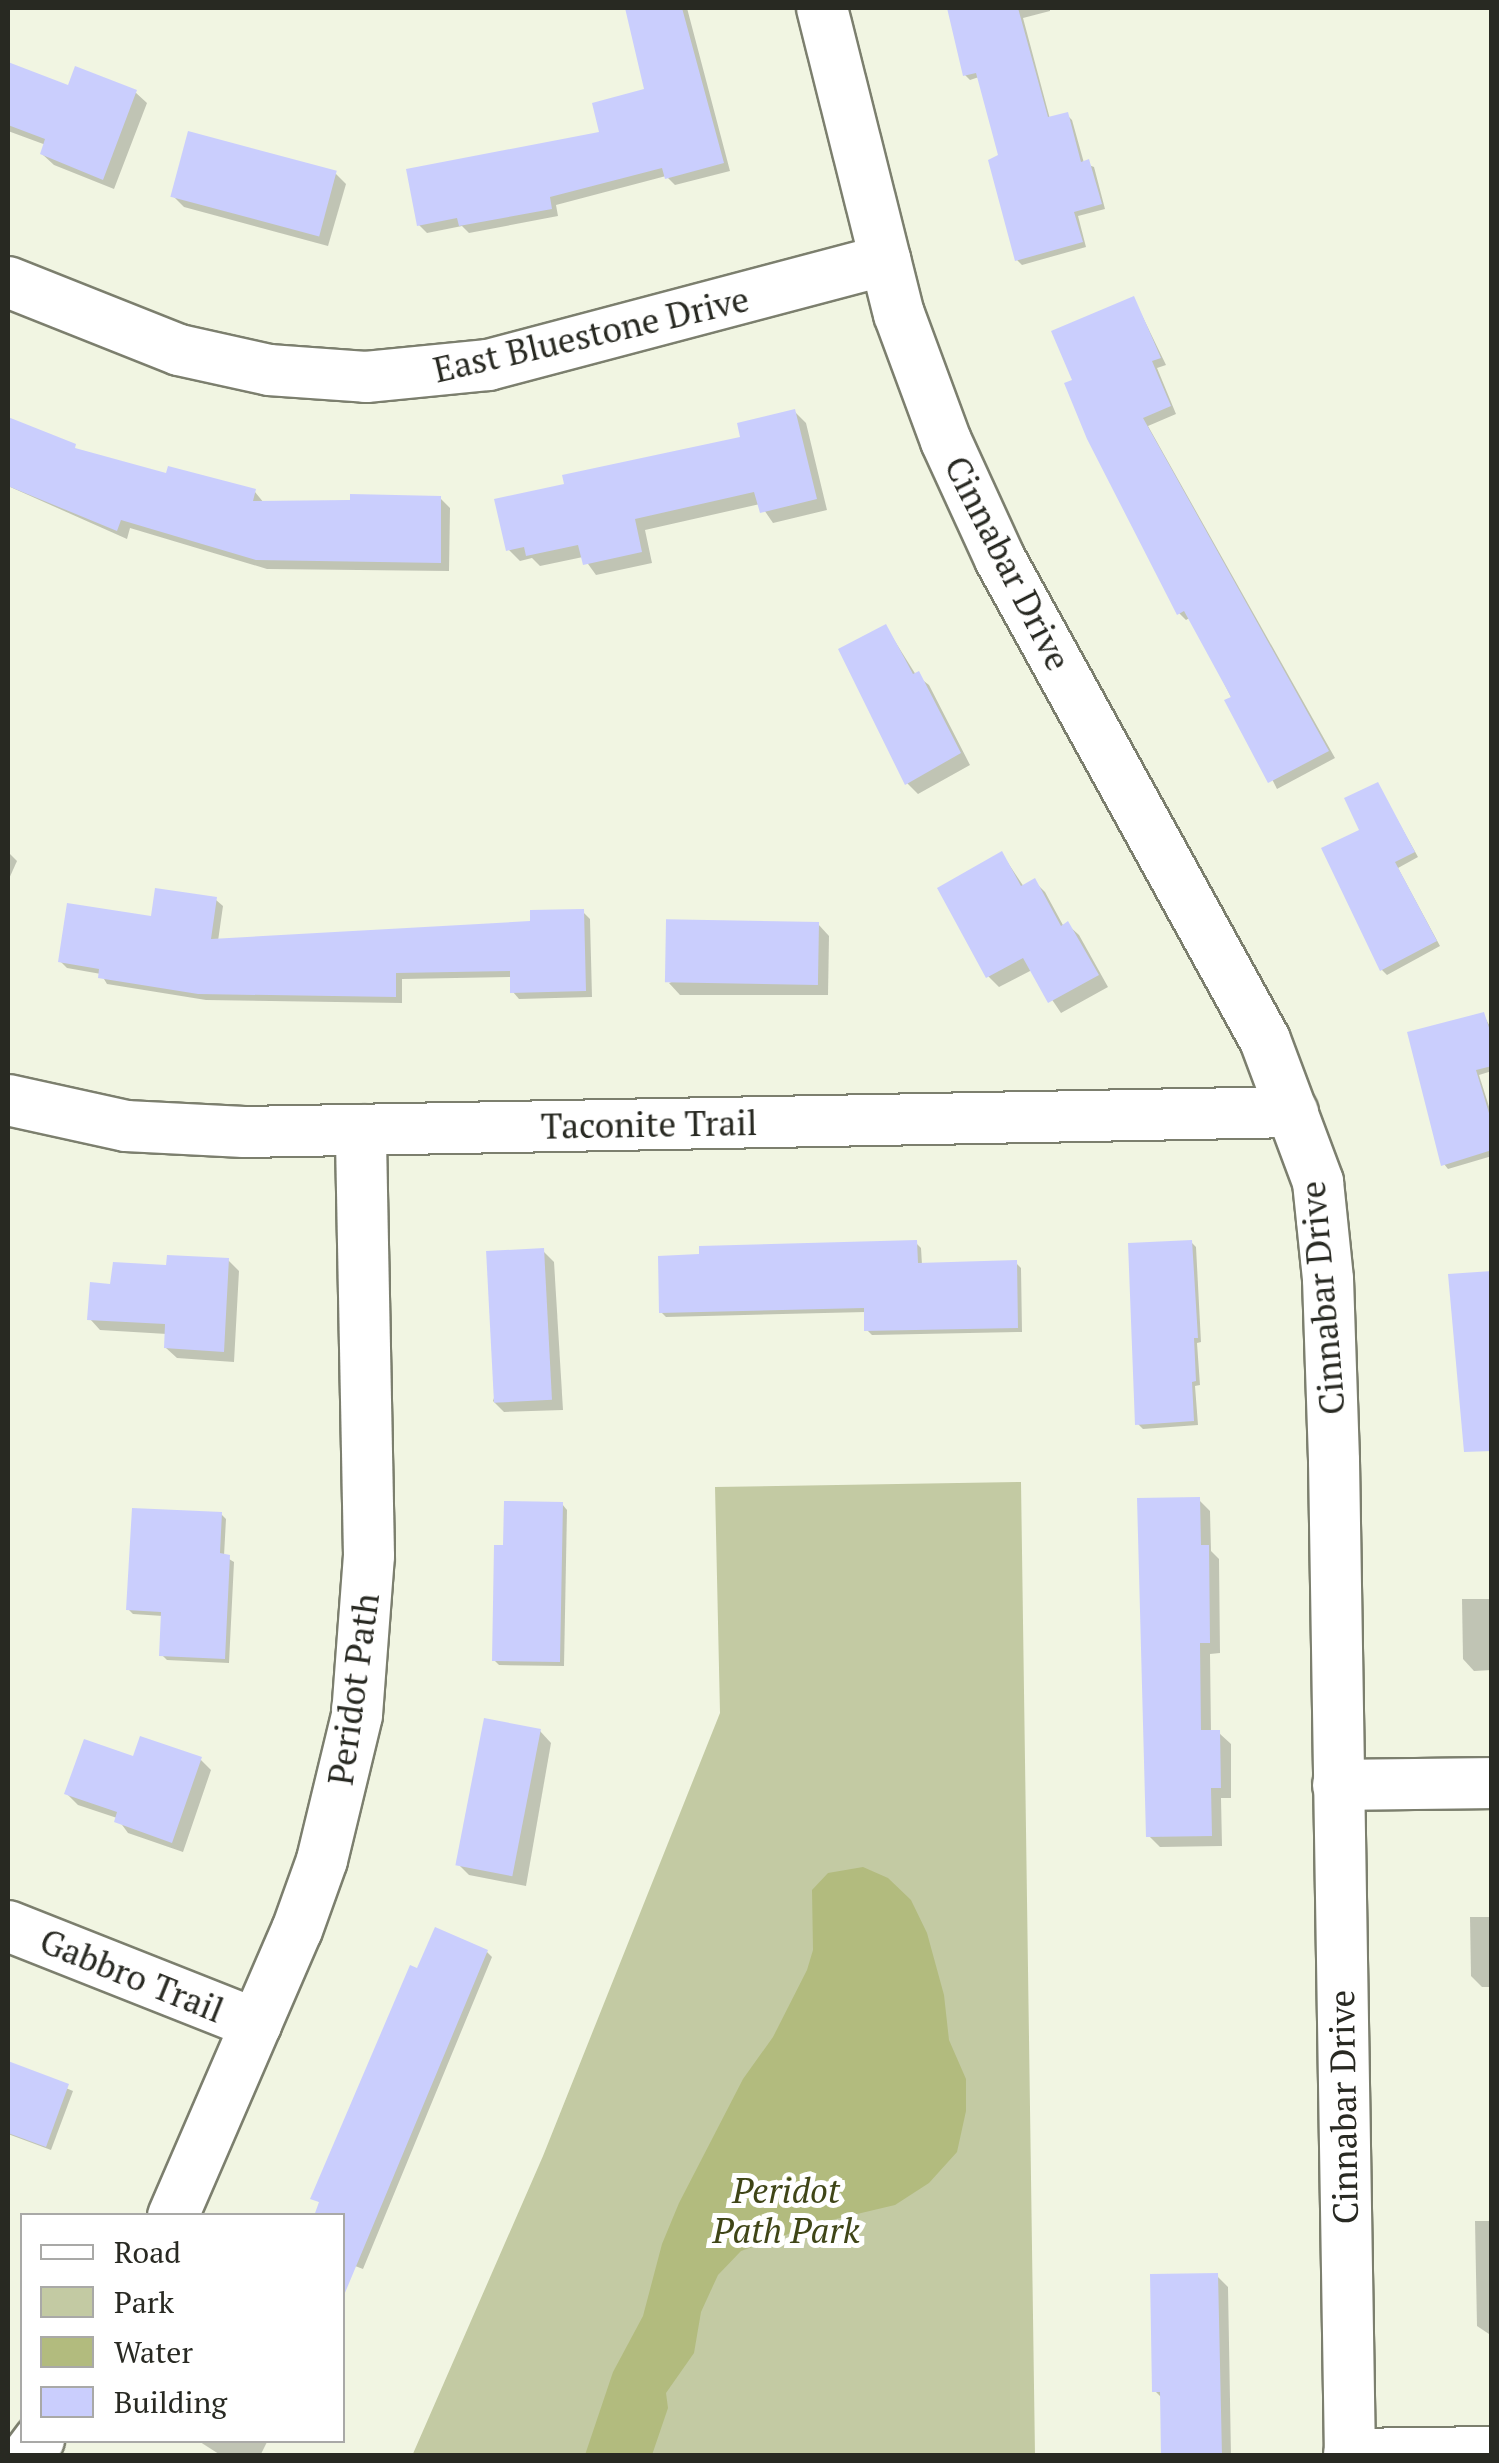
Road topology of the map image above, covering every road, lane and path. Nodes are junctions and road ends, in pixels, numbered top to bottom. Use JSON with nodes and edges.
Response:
{"nodes":[{"id":1,"x":822,"y":8,"type":"edge"},
{"id":2,"x":885,"y":260,"type":"junction"},
{"id":3,"x":8,"y":282,"type":"edge"},
{"id":4,"x":8,"y":1100,"type":"edge"},
{"id":5,"x":1293,"y":1112,"type":"junction"},
{"id":6,"x":361,"y":1130,"type":"junction"},
{"id":7,"x":1492,"y":1783,"type":"edge"},
{"id":8,"x":1338,"y":1785,"type":"junction"},
{"id":9,"x":8,"y":1926,"type":"edge"},
{"id":10,"x":256,"y":2024,"type":"junction"},
{"id":11,"x":174,"y":2213,"type":"edge"},
{"id":12,"x":1492,"y":2452,"type":"edge"},
{"id":13,"x":1350,"y":2455,"type":"edge"}],
"edges":[{"from":1,"to":2,"type":"street","name":"Cinnabar Drive"},
{"from":2,"to":3,"type":"street","name":"East Bluestone Drive"},
{"from":2,"to":5,"type":"street","name":"Cinnabar Drive"},
{"from":4,"to":6,"type":"street","name":"Taconite Trail"},
{"from":5,"to":6,"type":"street","name":"Taconite Trail"},
{"from":5,"to":8,"type":"street","name":"Cinnabar Drive"},
{"from":6,"to":10,"type":"street","name":"Peridot Path"},
{"from":7,"to":8,"type":"street"},
{"from":8,"to":13,"type":"street","name":"Cinnabar Drive"},
{"from":9,"to":10,"type":"street","name":"Gabbro Trail"},
{"from":10,"to":11,"type":"street","name":"Peridot Path"},
{"from":12,"to":13,"type":"street"}]}
